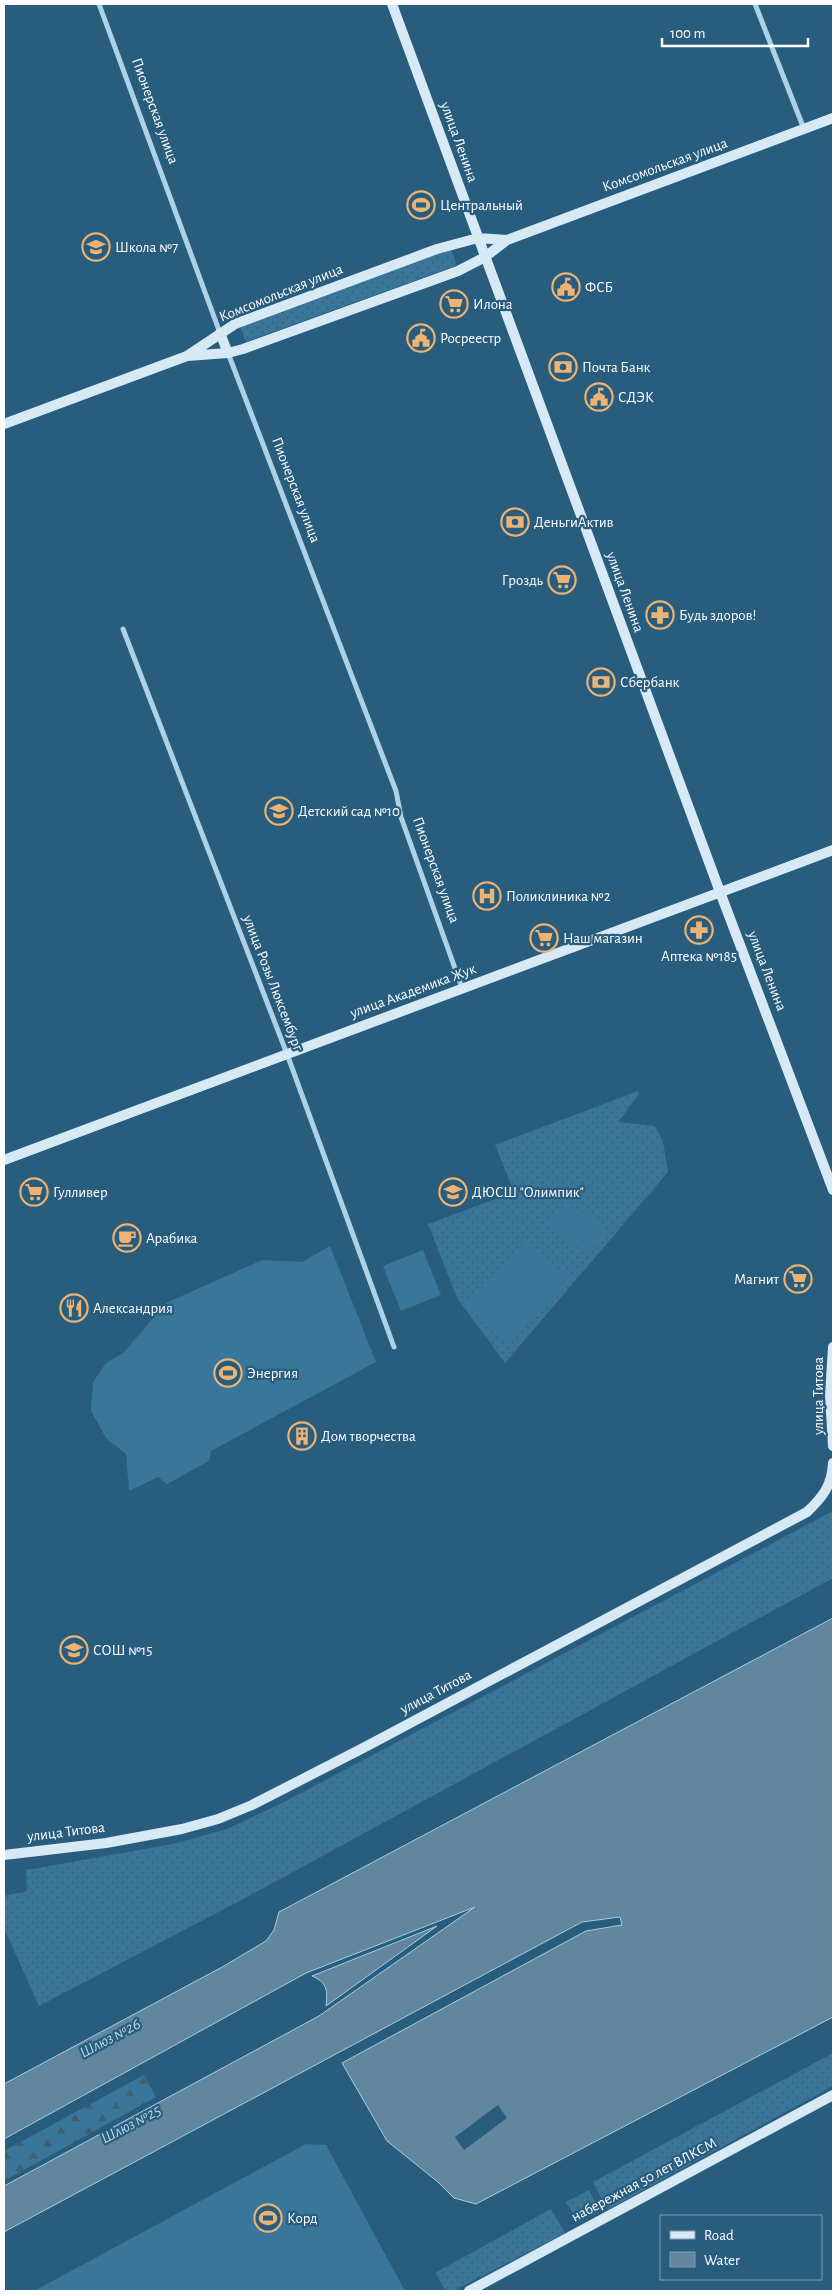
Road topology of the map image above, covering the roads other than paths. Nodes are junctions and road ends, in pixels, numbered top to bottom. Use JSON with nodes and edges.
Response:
{"nodes":[{"id":1,"x":99,"y":4,"type":"edge"},
{"id":2,"x":392,"y":4,"type":"edge"},
{"id":3,"x":755,"y":4,"type":"edge"},
{"id":4,"x":833,"y":118,"type":"edge"},
{"id":5,"x":804,"y":129,"type":"junction"},
{"id":6,"x":478,"y":238,"type":"junction"},
{"id":7,"x":506,"y":240,"type":"junction"},
{"id":8,"x":485,"y":258,"type":"junction"},
{"id":9,"x":220,"y":333,"type":"junction"},
{"id":10,"x":228,"y":353,"type":"junction"},
{"id":11,"x":187,"y":356,"type":"junction"},
{"id":12,"x":4,"y":424,"type":"edge"},
{"id":13,"x":123,"y":629,"type":"dead end"},
{"id":14,"x":833,"y":850,"type":"edge"},
{"id":15,"x":720,"y":892,"type":"junction"},
{"id":16,"x":462,"y":988,"type":"junction"},
{"id":17,"x":287,"y":1054,"type":"junction"},
{"id":18,"x":4,"y":1160,"type":"edge"},
{"id":19,"x":833,"y":1190,"type":"edge"},
{"id":20,"x":394,"y":1347,"type":"dead end"},
{"id":21,"x":833,"y":1347,"type":"edge"},
{"id":22,"x":833,"y":1446,"type":"edge"},
{"id":23,"x":833,"y":1463,"type":"edge"},
{"id":24,"x":4,"y":1854,"type":"edge"},
{"id":25,"x":833,"y":2095,"type":"edge"},
{"id":26,"x":469,"y":2291,"type":"edge"}],
"edges":[{"from":1,"to":9,"type":"street","name":"Пионерская улица"},
{"from":2,"to":6,"type":"main road","name":"улица Ленина"},
{"from":3,"to":5,"type":"street"},
{"from":4,"to":5,"type":"main road","name":"Комсомольская улица"},
{"from":5,"to":7,"type":"main road","name":"Комсомольская улица"},
{"from":6,"to":7,"type":"main road","name":"Комсомольская улица"},
{"from":6,"to":8,"type":"main road","name":"улица Ленина"},
{"from":6,"to":9,"type":"main road","name":"Комсомольская улица"},
{"from":7,"to":8,"type":"main road","name":"Комсомольская улица"},
{"from":8,"to":10,"type":"main road","name":"Комсомольская улица"},
{"from":8,"to":15,"type":"main road","name":"улица Ленина"},
{"from":9,"to":10,"type":"main road","name":"Пионерская улица"},
{"from":9,"to":11,"type":"main road","name":"Комсомольская улица"},
{"from":10,"to":11,"type":"main road","name":"Комсомольская улица"},
{"from":10,"to":16,"type":"street","name":"Пионерская улица"},
{"from":11,"to":12,"type":"main road","name":"Комсомольская улица"},
{"from":13,"to":17,"type":"street","name":"улица Розы Люксембург"},
{"from":14,"to":15,"type":"main road","name":"улица Академика Жук"},
{"from":15,"to":16,"type":"main road","name":"улица Академика Жук"},
{"from":15,"to":19,"type":"main road","name":"улица Ленина"},
{"from":16,"to":17,"type":"main road","name":"улица Академика Жук"},
{"from":17,"to":18,"type":"main road","name":"улица Академика Жук"},
{"from":17,"to":20,"type":"street","name":"улица Розы Люксембург"},
{"from":21,"to":22,"type":"main road","name":"улица Титова"},
{"from":23,"to":24,"type":"main road","name":"улица Титова"},
{"from":25,"to":26,"type":"main road","name":"набережная 50 лет ВЛКСМ"}]}
